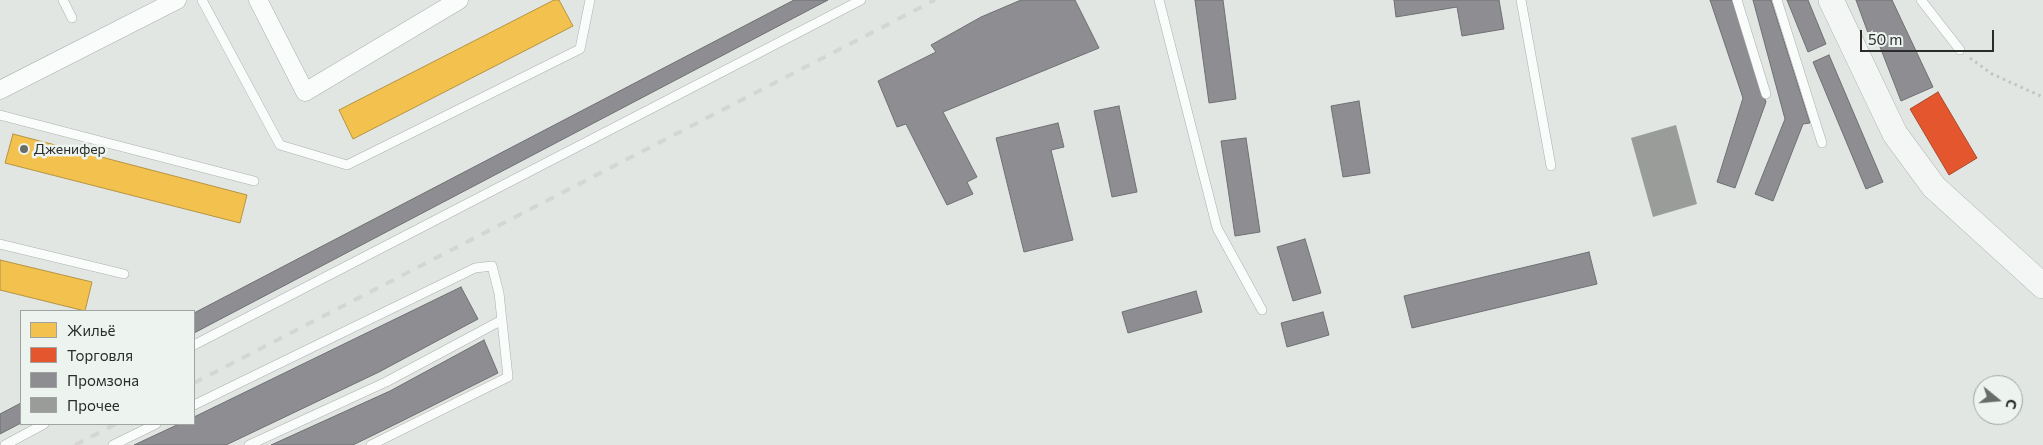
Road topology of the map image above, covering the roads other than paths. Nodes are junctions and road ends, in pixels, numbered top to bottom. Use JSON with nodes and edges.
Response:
{"nodes":[{"id":1,"x":63,"y":0,"type":"edge"},
{"id":2,"x":176,"y":0,"type":"edge"},
{"id":3,"x":202,"y":0,"type":"edge"},
{"id":4,"x":258,"y":0,"type":"edge"},
{"id":5,"x":459,"y":0,"type":"edge"},
{"id":6,"x":590,"y":0,"type":"edge"},
{"id":7,"x":861,"y":0,"type":"edge"},
{"id":8,"x":1159,"y":0,"type":"edge"},
{"id":9,"x":1521,"y":0,"type":"edge"},
{"id":10,"x":1737,"y":0,"type":"edge"},
{"id":11,"x":1777,"y":0,"type":"edge"},
{"id":12,"x":1831,"y":0,"type":"edge"},
{"id":13,"x":1921,"y":0,"type":"edge"},
{"id":14,"x":72,"y":18,"type":"dead end"},
{"id":15,"x":1960,"y":50,"type":"road end"},
{"id":16,"x":0,"y":90,"type":"edge"},
{"id":17,"x":1766,"y":94,"type":"dead end"},
{"id":18,"x":0,"y":115,"type":"edge"},
{"id":19,"x":1822,"y":143,"type":"dead end"},
{"id":20,"x":1551,"y":166,"type":"dead end"},
{"id":21,"x":254,"y":181,"type":"dead end"},
{"id":22,"x":0,"y":244,"type":"edge"},
{"id":23,"x":124,"y":274,"type":"dead end"},
{"id":24,"x":2043,"y":286,"type":"edge"},
{"id":25,"x":1262,"y":310,"type":"dead end"},
{"id":26,"x":502,"y":320,"type":"junction"},
{"id":27,"x":195,"y":345,"type":"edge"},
{"id":28,"x":195,"y":405,"type":"edge"},
{"id":29,"x":42,"y":425,"type":"edge"},
{"id":30,"x":154,"y":425,"type":"edge"},
{"id":31,"x":5,"y":445,"type":"edge"},
{"id":32,"x":113,"y":445,"type":"edge"},
{"id":33,"x":250,"y":445,"type":"edge"},
{"id":34,"x":371,"y":445,"type":"edge"}],
"edges":[{"from":1,"to":14,"type":"lane"},
{"from":2,"to":16,"type":"street"},
{"from":3,"to":6,"type":"lane"},
{"from":4,"to":5,"type":"street"},
{"from":7,"to":27,"type":"lane"},
{"from":8,"to":25,"type":"lane"},
{"from":9,"to":20,"type":"lane"},
{"from":10,"to":17,"type":"lane"},
{"from":11,"to":19,"type":"lane"},
{"from":12,"to":24,"type":"street"},
{"from":13,"to":15,"type":"lane"},
{"from":18,"to":21,"type":"lane"},
{"from":22,"to":23,"type":"lane"},
{"from":26,"to":28,"type":"lane"},
{"from":26,"to":33,"type":"lane"},
{"from":26,"to":34,"type":"lane"},
{"from":29,"to":31,"type":"lane"},
{"from":30,"to":32,"type":"lane"}]}
